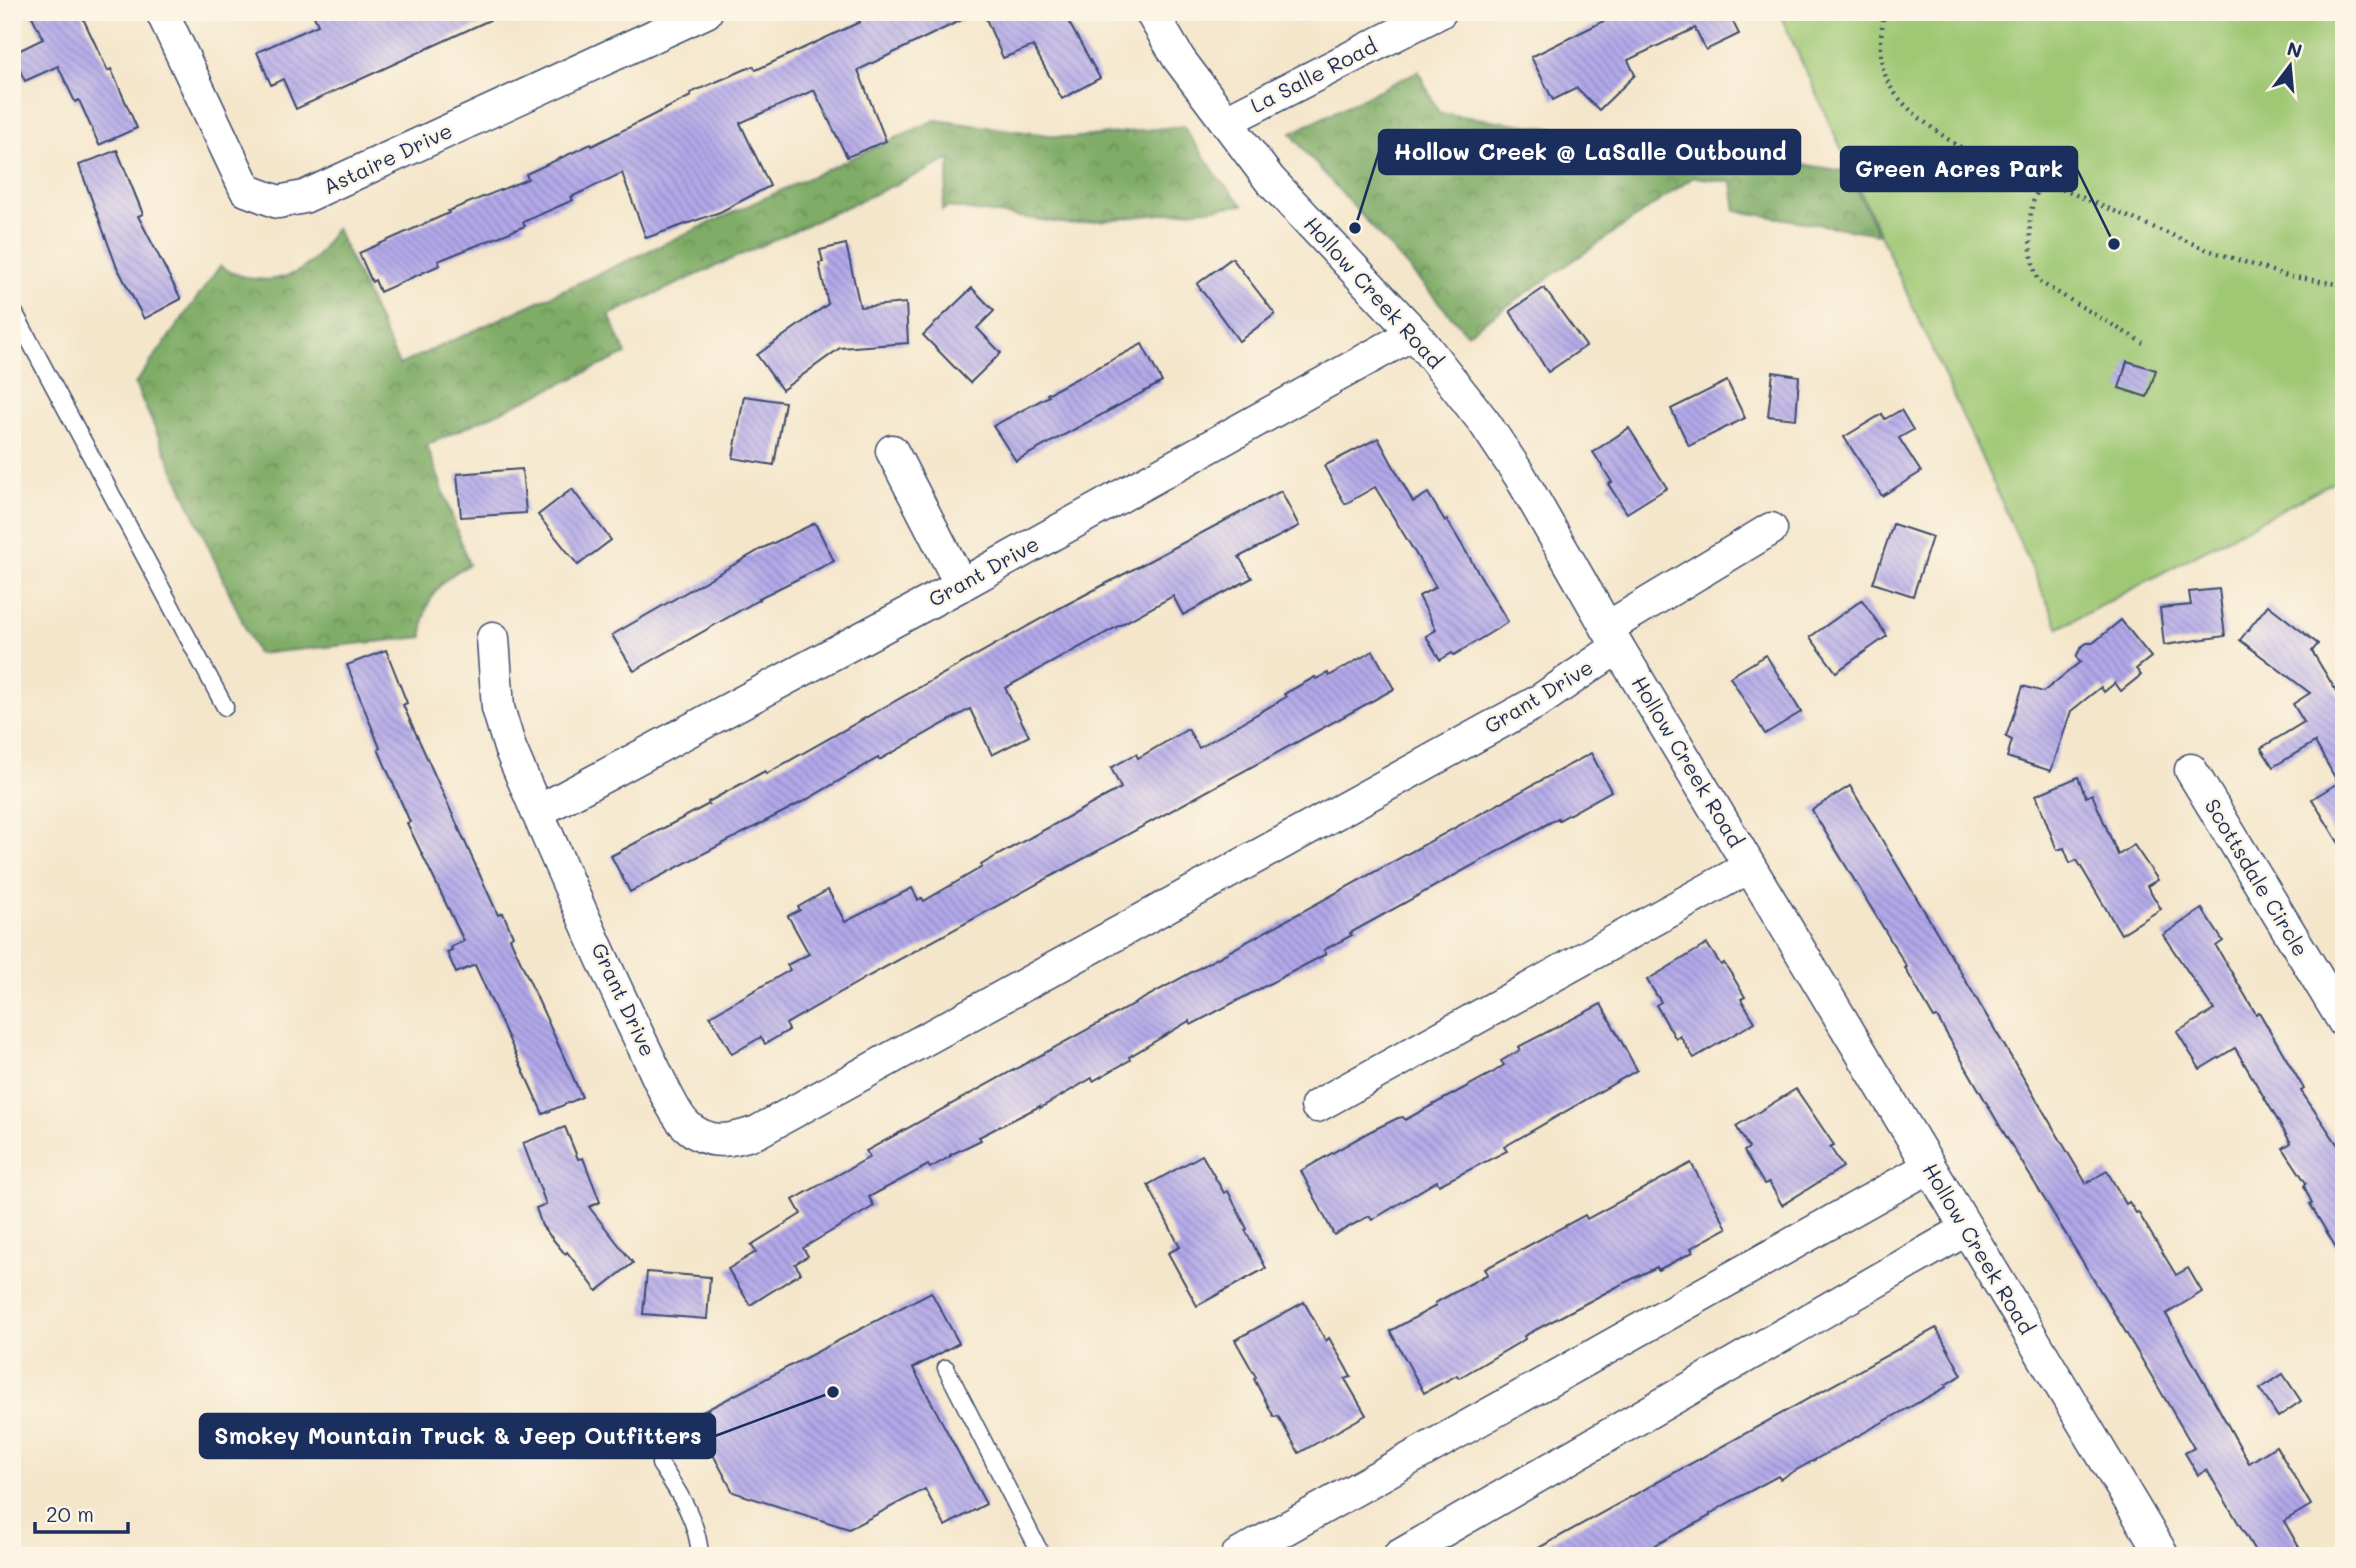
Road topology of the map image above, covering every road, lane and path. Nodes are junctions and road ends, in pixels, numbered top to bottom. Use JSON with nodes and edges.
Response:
{"nodes":[{"id":1,"x":162,"y":12,"type":"edge"},
{"id":2,"x":706,"y":12,"type":"edge"},
{"id":3,"x":1151,"y":12,"type":"edge"},
{"id":4,"x":1440,"y":12,"type":"edge"},
{"id":5,"x":1884,"y":12,"type":"edge"},
{"id":6,"x":1226,"y":121,"type":"junction"},
{"id":7,"x":2043,"y":181,"type":"junction"},
{"id":8,"x":2344,"y":285,"type":"edge"},
{"id":9,"x":12,"y":308,"type":"edge"},
{"id":10,"x":1414,"y":333,"type":"junction"},
{"id":11,"x":2143,"y":343,"type":"dead end"},
{"id":12,"x":892,"y":450,"type":"dead end"},
{"id":13,"x":1771,"y":529,"type":"dead end"},
{"id":14,"x":961,"y":585,"type":"junction"},
{"id":15,"x":1612,"y":637,"type":"junction"},
{"id":16,"x":493,"y":638,"type":"dead end"},
{"id":17,"x":225,"y":707,"type":"dead end"},
{"id":18,"x":2191,"y":770,"type":"dead end"},
{"id":19,"x":537,"y":812,"type":"junction"},
{"id":20,"x":1749,"y":867,"type":"junction"},
{"id":21,"x":2344,"y":1022,"type":"edge"},
{"id":22,"x":1317,"y":1106,"type":"dead end"},
{"id":23,"x":1930,"y":1167,"type":"junction"},
{"id":24,"x":1967,"y":1229,"type":"junction"},
{"id":25,"x":946,"y":1368,"type":"dead end"},
{"id":26,"x":660,"y":1464,"type":"dead end"},
{"id":27,"x":700,"y":1556,"type":"edge"},
{"id":28,"x":1042,"y":1556,"type":"edge"},
{"id":29,"x":1237,"y":1556,"type":"edge"},
{"id":30,"x":1399,"y":1556,"type":"edge"},
{"id":31,"x":2162,"y":1556,"type":"edge"}],
"edges":[{"from":1,"to":2,"type":"street","name":"Astaire Drive"},
{"from":3,"to":6,"type":"street","name":"Hollow Creek Road"},
{"from":4,"to":6,"type":"street","name":"La Salle Road"},
{"from":5,"to":7,"type":"path"},
{"from":6,"to":10,"type":"street","name":"Hollow Creek Road"},
{"from":7,"to":8,"type":"path"},
{"from":7,"to":11,"type":"path"},
{"from":9,"to":17,"type":"lane"},
{"from":10,"to":14,"type":"street","name":"Grant Drive"},
{"from":10,"to":15,"type":"street","name":"Hollow Creek Road"},
{"from":12,"to":14,"type":"street"},
{"from":13,"to":15,"type":"street","name":"Grant Drive"},
{"from":14,"to":19,"type":"street","name":"Grant Drive"},
{"from":15,"to":19,"type":"street","name":"Grant Drive"},
{"from":15,"to":20,"type":"street","name":"Hollow Creek Road"},
{"from":16,"to":19,"type":"street"},
{"from":18,"to":21,"type":"street","name":"Scottsdale Circle"},
{"from":20,"to":22,"type":"street"},
{"from":20,"to":23,"type":"street","name":"Hollow Creek Road"},
{"from":23,"to":24,"type":"street","name":"Hollow Creek Road"},
{"from":23,"to":29,"type":"street"},
{"from":24,"to":30,"type":"street"},
{"from":24,"to":31,"type":"street","name":"Hollow Creek Road"},
{"from":25,"to":28,"type":"lane"},
{"from":26,"to":27,"type":"lane"}]}
